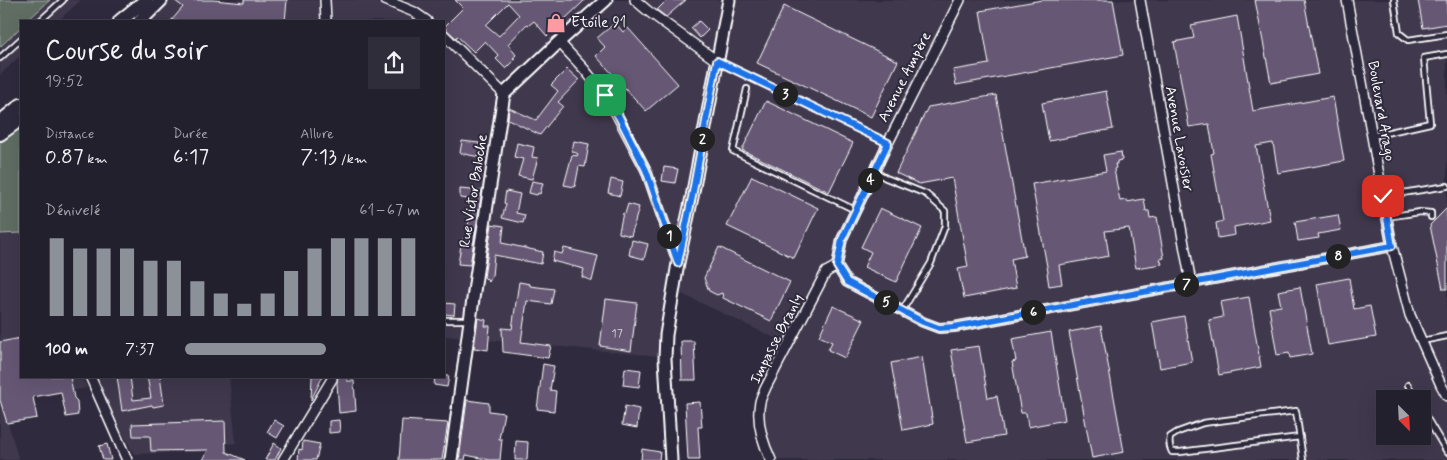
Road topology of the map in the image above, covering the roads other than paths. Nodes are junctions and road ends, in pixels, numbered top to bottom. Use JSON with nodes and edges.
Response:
{"nodes":[{"id":1,"x":63,"y":0,"type":"edge"},
{"id":2,"x":147,"y":0,"type":"edge"},
{"id":3,"x":161,"y":0,"type":"edge"},
{"id":4,"x":325,"y":0,"type":"edge"},
{"id":5,"x":385,"y":0,"type":"edge"},
{"id":6,"x":606,"y":0,"type":"edge"},
{"id":7,"x":635,"y":0,"type":"edge"},
{"id":8,"x":729,"y":0,"type":"edge"},
{"id":9,"x":960,"y":0,"type":"edge"},
{"id":10,"x":1140,"y":0,"type":"edge"},
{"id":11,"x":1347,"y":0,"type":"edge"},
{"id":12,"x":1394,"y":0,"type":"edge"},
{"id":13,"x":41,"y":20,"type":"edge"},
{"id":14,"x":121,"y":20,"type":"edge"},
{"id":15,"x":126,"y":20,"type":"edge"},
{"id":16,"x":141,"y":20,"type":"edge"},
{"id":17,"x":326,"y":20,"type":"edge"},
{"id":18,"x":426,"y":20,"type":"edge"},
{"id":19,"x":1447,"y":34,"type":"edge"},
{"id":20,"x":445,"y":36,"type":"edge"},
{"id":21,"x":20,"y":40,"type":"edge"},
{"id":22,"x":559,"y":42,"type":"junction"},
{"id":23,"x":1447,"y":54,"type":"edge"},
{"id":24,"x":0,"y":58,"type":"edge"},
{"id":25,"x":717,"y":61,"type":"junction"},
{"id":26,"x":747,"y":89,"type":"dead end"},
{"id":27,"x":504,"y":94,"type":"junction"},
{"id":28,"x":20,"y":106,"type":"edge"},
{"id":29,"x":20,"y":120,"type":"edge"},
{"id":30,"x":0,"y":122,"type":"edge"},
{"id":31,"x":0,"y":134,"type":"edge"},
{"id":32,"x":1372,"y":136,"type":"junction"},
{"id":33,"x":874,"y":171,"type":"junction"},
{"id":34,"x":1447,"y":186,"type":"edge"},
{"id":35,"x":1383,"y":196,"type":"junction"},
{"id":36,"x":856,"y":210,"type":"junction"},
{"id":37,"x":1386,"y":217,"type":"junction"},
{"id":38,"x":1431,"y":217,"type":"dead end"},
{"id":39,"x":1392,"y":246,"type":"junction"},
{"id":40,"x":678,"y":263,"type":"junction"},
{"id":41,"x":837,"y":266,"type":"junction"},
{"id":42,"x":1191,"y":283,"type":"junction"},
{"id":43,"x":902,"y":311,"type":"junction"},
{"id":44,"x":445,"y":320,"type":"edge"},
{"id":45,"x":471,"y":320,"type":"junction"},
{"id":46,"x":1447,"y":336,"type":"edge"},
{"id":47,"x":1422,"y":341,"type":"junction"},
{"id":48,"x":91,"y":378,"type":"edge"},
{"id":49,"x":332,"y":378,"type":"edge"},
{"id":50,"x":1408,"y":385,"type":"dead end"},
{"id":51,"x":1411,"y":390,"type":"edge"},
{"id":52,"x":1447,"y":396,"type":"edge"},
{"id":53,"x":1431,"y":425,"type":"edge"},
{"id":54,"x":1300,"y":437,"type":"junction"},
{"id":55,"x":1447,"y":452,"type":"edge"},
{"id":56,"x":127,"y":460,"type":"edge"},
{"id":57,"x":283,"y":460,"type":"edge"},
{"id":58,"x":451,"y":460,"type":"edge"},
{"id":59,"x":671,"y":460,"type":"edge"},
{"id":60,"x":772,"y":460,"type":"edge"},
{"id":61,"x":1303,"y":460,"type":"edge"}],
"edges":[{"from":1,"to":13,"type":"lane"},
{"from":2,"to":14,"type":"main road"},
{"from":2,"to":15,"type":"main road"},
{"from":3,"to":16,"type":"main road"},
{"from":4,"to":17,"type":"street"},
{"from":5,"to":18,"type":"street"},
{"from":6,"to":22,"type":"street"},
{"from":7,"to":25,"type":"street"},
{"from":8,"to":25,"type":"street"},
{"from":9,"to":33,"type":"street","name":"Avenue Ampère"},
{"from":10,"to":42,"type":"street","name":"Avenue Lavoisier"},
{"from":11,"to":32,"type":"street","name":"Boulevard Arago"},
{"from":12,"to":19,"type":"lane"},
{"from":20,"to":27,"type":"street"},
{"from":21,"to":24,"type":"lane"},
{"from":22,"to":27,"type":"street"},
{"from":22,"to":40,"type":"street"},
{"from":23,"to":32,"type":"lane"},
{"from":25,"to":40,"type":"street"},
{"from":26,"to":36,"type":"lane"},
{"from":27,"to":45,"type":"street","name":"Rue Victor Baloche"},
{"from":28,"to":30,"type":"main road"},
{"from":29,"to":31,"type":"main road"},
{"from":32,"to":35,"type":"street","name":"Boulevard Arago"},
{"from":33,"to":36,"type":"street","name":"Avenue Ampère"},
{"from":33,"to":43,"type":"lane"},
{"from":34,"to":35,"type":"lane"},
{"from":35,"to":37,"type":"street","name":"Boulevard Arago"},
{"from":36,"to":41,"type":"street","name":"Avenue Ampère"},
{"from":37,"to":38,"type":"lane"},
{"from":37,"to":39,"type":"street","name":"Boulevard Arago"},
{"from":39,"to":42,"type":"street"},
{"from":39,"to":47,"type":"street","name":"Boulevard Arago"},
{"from":40,"to":59,"type":"street"},
{"from":41,"to":43,"type":"street"},
{"from":41,"to":60,"type":"street","name":"Impasse Branly"},
{"from":42,"to":43,"type":"street"},
{"from":44,"to":45,"type":"lane"},
{"from":45,"to":58,"type":"street","name":"Rue Victor Baloche"},
{"from":46,"to":47,"type":"lane"},
{"from":47,"to":52,"type":"street","name":"Boulevard Arago"},
{"from":48,"to":56,"type":"street"},
{"from":49,"to":57,"type":"street"},
{"from":50,"to":51,"type":"lane"},
{"from":53,"to":55,"type":"lane"},
{"from":54,"to":54,"type":"lane"},
{"from":54,"to":61,"type":"lane"}]}
